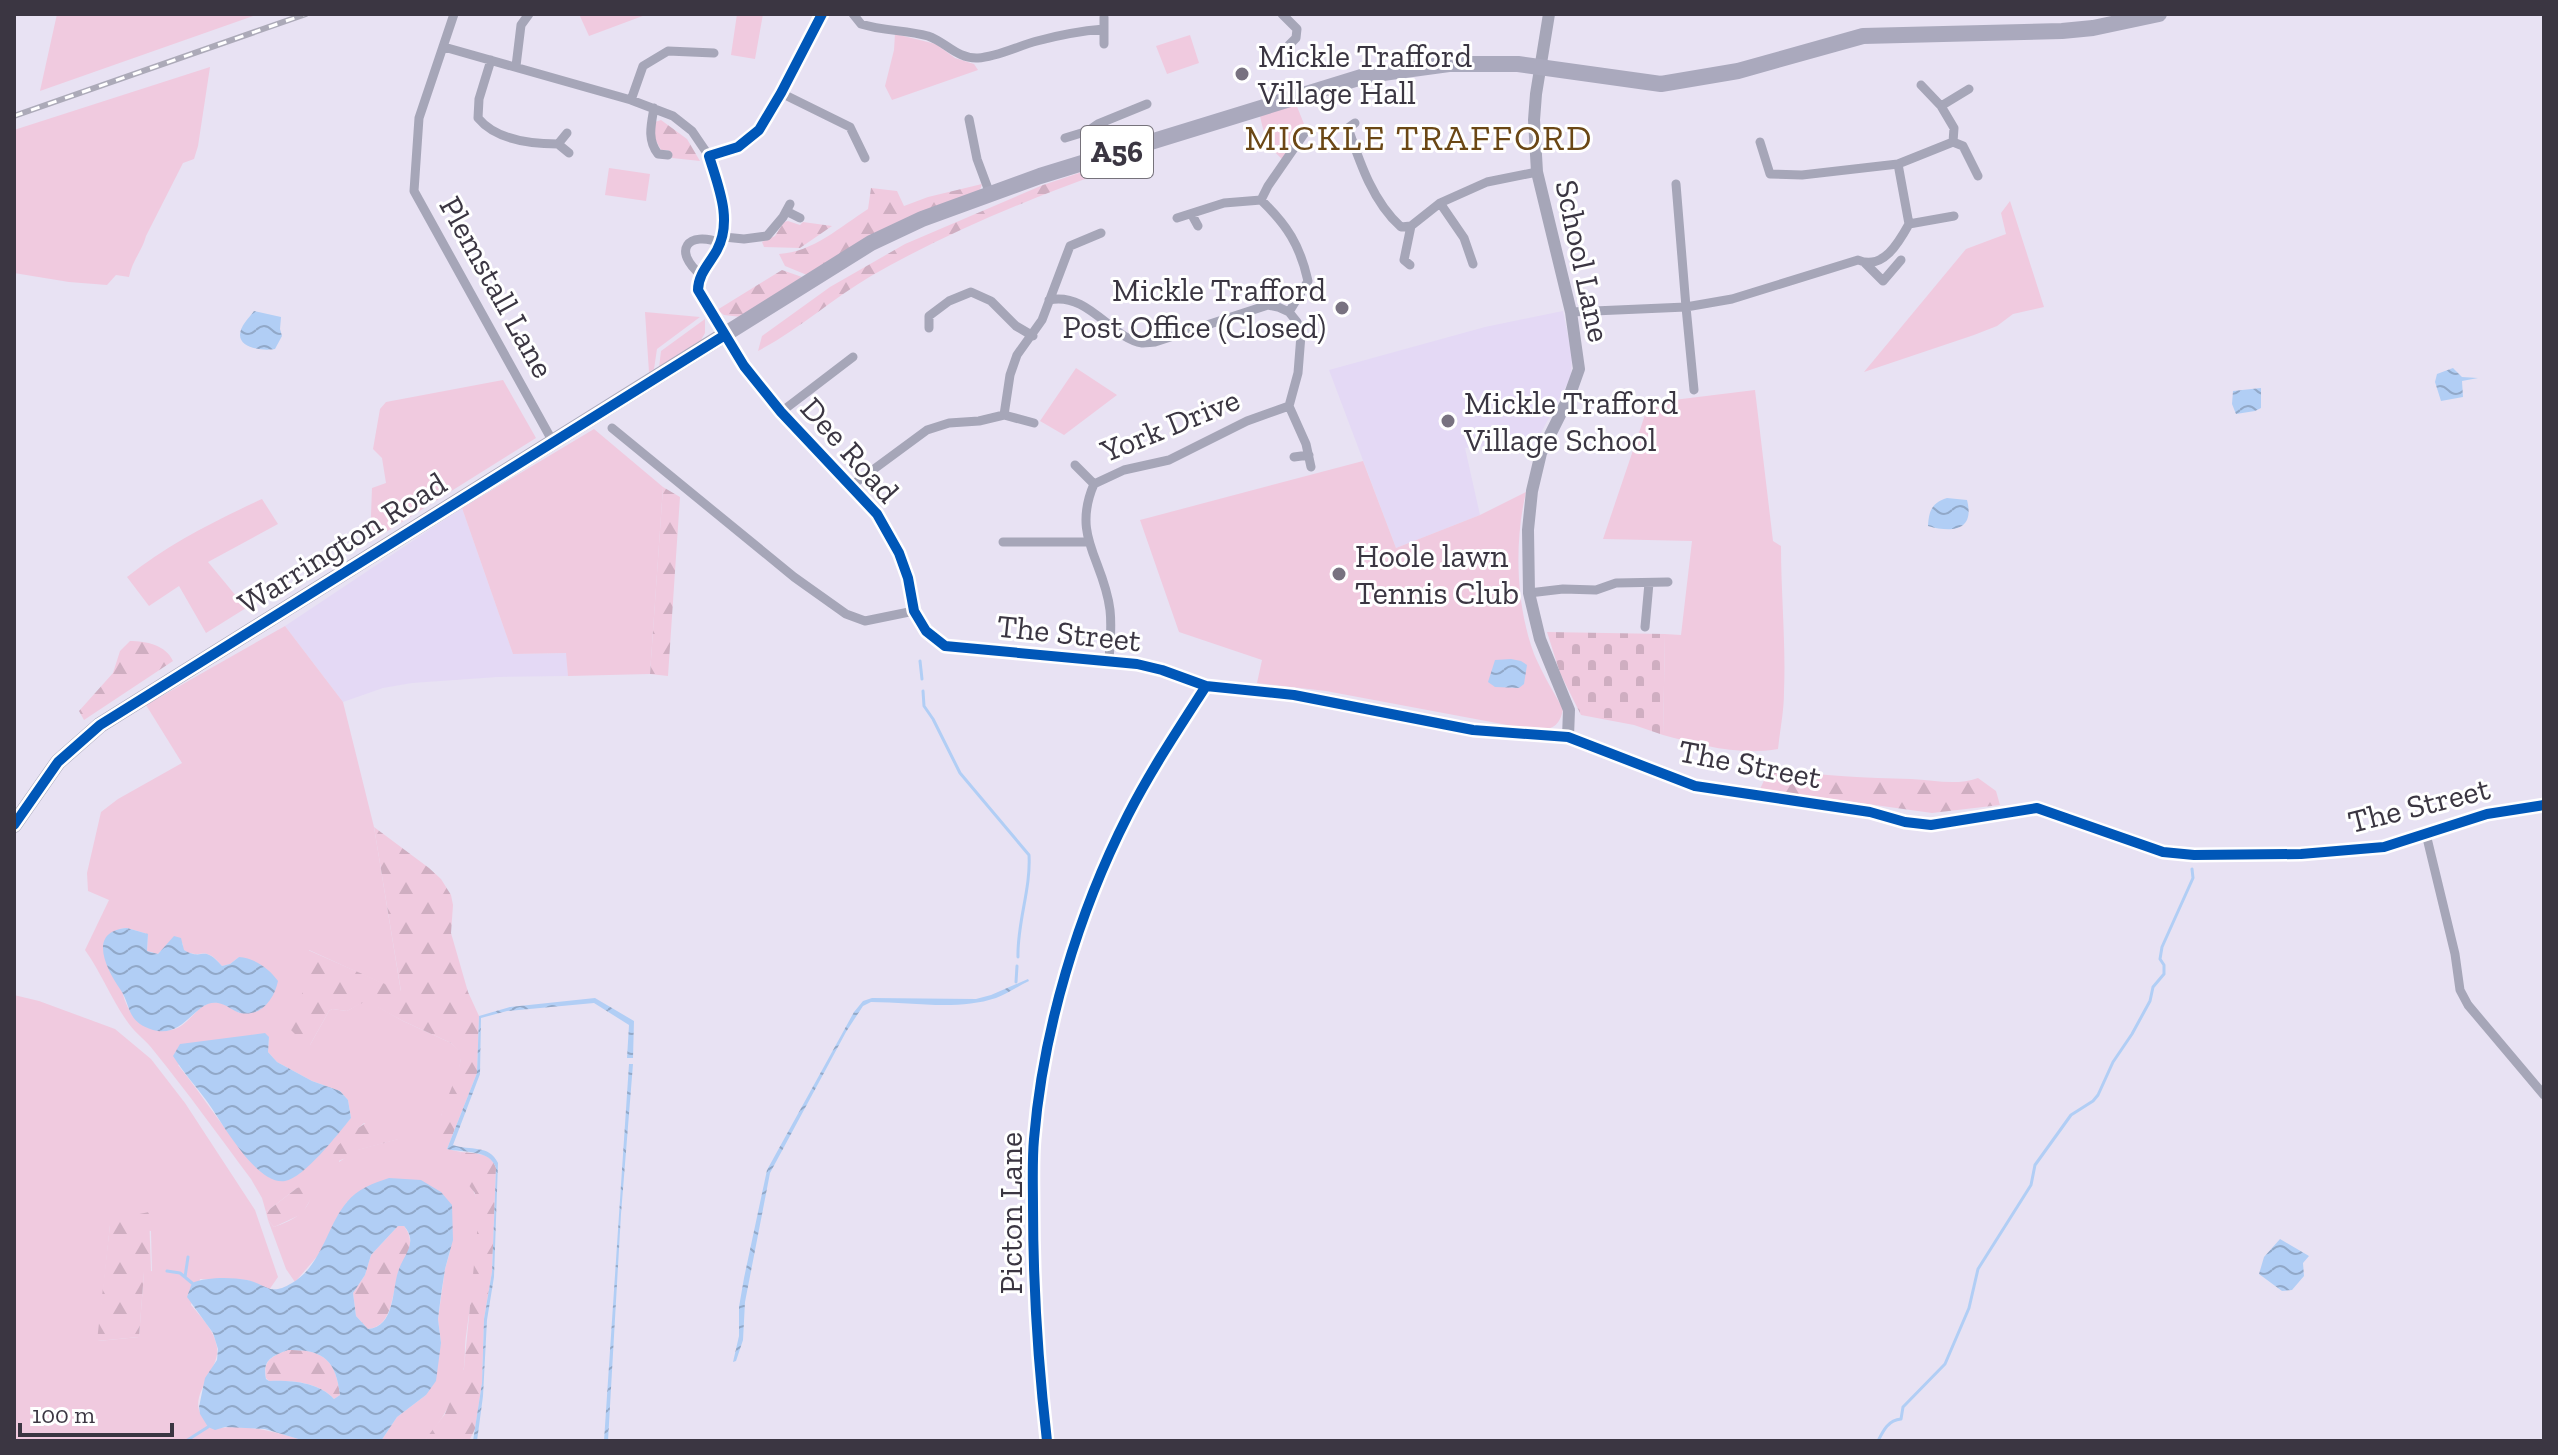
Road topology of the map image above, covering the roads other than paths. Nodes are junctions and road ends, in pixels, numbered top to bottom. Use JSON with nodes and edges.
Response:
{"nodes":[{"id":1,"x":454,"y":14,"type":"edge"},
{"id":2,"x":529,"y":14,"type":"edge"},
{"id":3,"x":822,"y":14,"type":"edge"},
{"id":4,"x":853,"y":14,"type":"edge"},
{"id":5,"x":1282,"y":14,"type":"edge"},
{"id":6,"x":1549,"y":14,"type":"edge"},
{"id":7,"x":2159,"y":14,"type":"edge"},
{"id":8,"x":1104,"y":17,"type":"dead end"},
{"id":9,"x":1104,"y":29,"type":"junction"},
{"id":10,"x":1104,"y":44,"type":"dead end"},
{"id":11,"x":1289,"y":45,"type":"dead end"},
{"id":12,"x":444,"y":47,"type":"junction"},
{"id":13,"x":714,"y":53,"type":"dead end"},
{"id":14,"x":491,"y":60,"type":"junction"},
{"id":15,"x":516,"y":66,"type":"junction"},
{"id":16,"x":1539,"y":67,"type":"junction"},
{"id":17,"x":1921,"y":85,"type":"dead end"},
{"id":18,"x":1969,"y":89,"type":"dead end"},
{"id":19,"x":781,"y":93,"type":"junction"},
{"id":20,"x":631,"y":100,"type":"junction"},
{"id":21,"x":1147,"y":104,"type":"dead end"},
{"id":22,"x":1941,"y":106,"type":"junction"},
{"id":23,"x":654,"y":108,"type":"junction"},
{"id":24,"x":969,"y":119,"type":"dead end"},
{"id":25,"x":1355,"y":123,"type":"dead end"},
{"id":26,"x":1098,"y":124,"type":"junction"},
{"id":27,"x":1306,"y":131,"type":"dead end"},
{"id":28,"x":567,"y":133,"type":"dead end"},
{"id":29,"x":1065,"y":138,"type":"dead end"},
{"id":30,"x":1760,"y":142,"type":"dead end"},
{"id":31,"x":1953,"y":142,"type":"junction"},
{"id":32,"x":558,"y":144,"type":"junction"},
{"id":33,"x":569,"y":153,"type":"dead end"},
{"id":34,"x":1107,"y":155,"type":"junction"},
{"id":35,"x":709,"y":156,"type":"junction"},
{"id":36,"x":865,"y":158,"type":"dead end"},
{"id":37,"x":649,"y":161,"type":"dead end"},
{"id":38,"x":1898,"y":164,"type":"junction"},
{"id":39,"x":1537,"y":172,"type":"junction"},
{"id":40,"x":1978,"y":176,"type":"dead end"},
{"id":41,"x":1676,"y":184,"type":"dead end"},
{"id":42,"x":990,"y":194,"type":"junction"},
{"id":43,"x":1261,"y":200,"type":"junction"},
{"id":44,"x":1440,"y":203,"type":"junction"},
{"id":45,"x":1192,"y":215,"type":"junction"},
{"id":46,"x":1954,"y":216,"type":"dead end"},
{"id":47,"x":800,"y":218,"type":"dead end"},
{"id":48,"x":1177,"y":218,"type":"dead end"},
{"id":49,"x":1909,"y":224,"type":"junction"},
{"id":50,"x":1198,"y":226,"type":"dead end"},
{"id":51,"x":1411,"y":226,"type":"junction"},
{"id":52,"x":1101,"y":233,"type":"dead end"},
{"id":53,"x":722,"y":240,"type":"junction"},
{"id":54,"x":1901,"y":260,"type":"dead end"},
{"id":55,"x":1402,"y":261,"type":"dead end"},
{"id":56,"x":1865,"y":263,"type":"junction"},
{"id":57,"x":1473,"y":264,"type":"dead end"},
{"id":58,"x":701,"y":275,"type":"junction"},
{"id":59,"x":1049,"y":300,"type":"junction"},
{"id":60,"x":1686,"y":307,"type":"junction"},
{"id":61,"x":1289,"y":312,"type":"junction"},
{"id":62,"x":1571,"y":312,"type":"junction"},
{"id":63,"x":929,"y":328,"type":"dead end"},
{"id":64,"x":725,"y":335,"type":"junction"},
{"id":65,"x":1033,"y":336,"type":"junction"},
{"id":66,"x":853,"y":357,"type":"dead end"},
{"id":67,"x":1694,"y":390,"type":"dead end"},
{"id":68,"x":1289,"y":406,"type":"junction"},
{"id":69,"x":781,"y":412,"type":"junction"},
{"id":70,"x":1004,"y":415,"type":"junction"},
{"id":71,"x":1034,"y":423,"type":"dead end"},
{"id":72,"x":612,"y":428,"type":"dead end"},
{"id":73,"x":553,"y":442,"type":"junction"},
{"id":74,"x":1309,"y":455,"type":"junction"},
{"id":75,"x":1294,"y":457,"type":"dead end"},
{"id":76,"x":1075,"y":465,"type":"dead end"},
{"id":77,"x":1311,"y":467,"type":"dead end"},
{"id":78,"x":1094,"y":484,"type":"junction"},
{"id":79,"x":851,"y":486,"type":"junction"},
{"id":80,"x":1003,"y":542,"type":"dead end"},
{"id":81,"x":1089,"y":542,"type":"junction"},
{"id":82,"x":1668,"y":582,"type":"dead end"},
{"id":83,"x":1649,"y":583,"type":"junction"},
{"id":84,"x":1529,"y":593,"type":"junction"},
{"id":85,"x":914,"y":611,"type":"junction"},
{"id":86,"x":1645,"y":627,"type":"dead end"},
{"id":87,"x":1109,"y":660,"type":"junction"},
{"id":88,"x":1206,"y":686,"type":"junction"},
{"id":89,"x":1568,"y":737,"type":"junction"},
{"id":90,"x":2544,"y":805,"type":"edge"},
{"id":91,"x":14,"y":825,"type":"edge"},
{"id":92,"x":2426,"y":834,"type":"junction"},
{"id":93,"x":2544,"y":1095,"type":"edge"},
{"id":94,"x":1047,"y":1441,"type":"edge"}],
"edges":[{"from":1,"to":12,"type":"street","name":"Plemstall Lane"},
{"from":2,"to":15,"type":"street"},
{"from":3,"to":19,"type":"street"},
{"from":4,"to":9,"type":"street"},
{"from":5,"to":11,"type":"street"},
{"from":6,"to":16,"type":"street","name":"School Lane"},
{"from":7,"to":16,"type":"main road","name":"Warrington Road","number":"A56"},
{"from":8,"to":9,"type":"street"},
{"from":9,"to":10,"type":"street"},
{"from":12,"to":14,"type":"street"},
{"from":12,"to":73,"type":"street","name":"Plemstall Lane"},
{"from":13,"to":20,"type":"street"},
{"from":14,"to":15,"type":"street"},
{"from":14,"to":32,"type":"street"},
{"from":15,"to":20,"type":"street"},
{"from":16,"to":34,"type":"main road","name":"Warrington Road","number":"A56"},
{"from":16,"to":39,"type":"street","name":"School Lane"},
{"from":17,"to":22,"type":"street"},
{"from":18,"to":22,"type":"street"},
{"from":19,"to":35,"type":"street"},
{"from":19,"to":36,"type":"street"},
{"from":20,"to":23,"type":"street"},
{"from":21,"to":26,"type":"street"},
{"from":22,"to":31,"type":"street"},
{"from":23,"to":35,"type":"street"},
{"from":23,"to":37,"type":"street"},
{"from":24,"to":42,"type":"street"},
{"from":25,"to":51,"type":"street"},
{"from":26,"to":29,"type":"street"},
{"from":26,"to":34,"type":"street"},
{"from":27,"to":43,"type":"street"},
{"from":28,"to":32,"type":"street"},
{"from":30,"to":38,"type":"street"},
{"from":31,"to":38,"type":"street"},
{"from":31,"to":40,"type":"street"},
{"from":32,"to":33,"type":"street"},
{"from":34,"to":42,"type":"main road","name":"Warrington Road","number":"A56"},
{"from":35,"to":53,"type":"street"},
{"from":38,"to":49,"type":"street"},
{"from":39,"to":44,"type":"street"},
{"from":39,"to":62,"type":"street","name":"School Lane"},
{"from":41,"to":60,"type":"street"},
{"from":42,"to":64,"type":"main road","name":"Warrington Road","number":"A56"},
{"from":43,"to":45,"type":"street"},
{"from":43,"to":61,"type":"street"},
{"from":44,"to":51,"type":"street"},
{"from":44,"to":57,"type":"street"},
{"from":45,"to":48,"type":"street"},
{"from":45,"to":50,"type":"street"},
{"from":46,"to":49,"type":"street"},
{"from":47,"to":53,"type":"street"},
{"from":49,"to":56,"type":"street"},
{"from":51,"to":55,"type":"street"},
{"from":52,"to":59,"type":"street"},
{"from":53,"to":58,"type":"street"},
{"from":53,"to":58,"type":"street"},
{"from":54,"to":56,"type":"street"},
{"from":56,"to":60,"type":"street"},
{"from":58,"to":64,"type":"street"},
{"from":59,"to":61,"type":"street"},
{"from":59,"to":65,"type":"street"},
{"from":60,"to":62,"type":"street"},
{"from":60,"to":67,"type":"street"},
{"from":61,"to":68,"type":"street","name":"York Drive"},
{"from":62,"to":84,"type":"street","name":"School Lane"},
{"from":63,"to":65,"type":"street"},
{"from":64,"to":69,"type":"street","name":"Dee Road"},
{"from":64,"to":73,"type":"main road","name":"Warrington Road","number":"A56"},
{"from":65,"to":70,"type":"street"},
{"from":66,"to":69,"type":"street"},
{"from":68,"to":74,"type":"street"},
{"from":68,"to":78,"type":"street","name":"York Drive"},
{"from":69,"to":79,"type":"street","name":"Dee Road"},
{"from":70,"to":71,"type":"street"},
{"from":70,"to":79,"type":"street"},
{"from":72,"to":85,"type":"street"},
{"from":73,"to":91,"type":"main road","name":"Warrington Road","number":"A56"},
{"from":74,"to":75,"type":"street"},
{"from":74,"to":77,"type":"street"},
{"from":76,"to":78,"type":"street","name":"York Drive"},
{"from":78,"to":81,"type":"street","name":"York Drive"},
{"from":79,"to":85,"type":"street","name":"Dee Road"},
{"from":80,"to":81,"type":"street"},
{"from":81,"to":87,"type":"street","name":"York Drive"},
{"from":82,"to":83,"type":"street"},
{"from":83,"to":84,"type":"street"},
{"from":83,"to":86,"type":"street"},
{"from":84,"to":89,"type":"street","name":"School Lane"},
{"from":85,"to":87,"type":"street","name":"The Street"},
{"from":87,"to":88,"type":"street","name":"The Street"},
{"from":88,"to":89,"type":"street","name":"The Street"},
{"from":88,"to":94,"type":"street","name":"Picton Lane"},
{"from":89,"to":92,"type":"street","name":"The Street"},
{"from":90,"to":92,"type":"street","name":"The Street"},
{"from":92,"to":93,"type":"street"}]}
